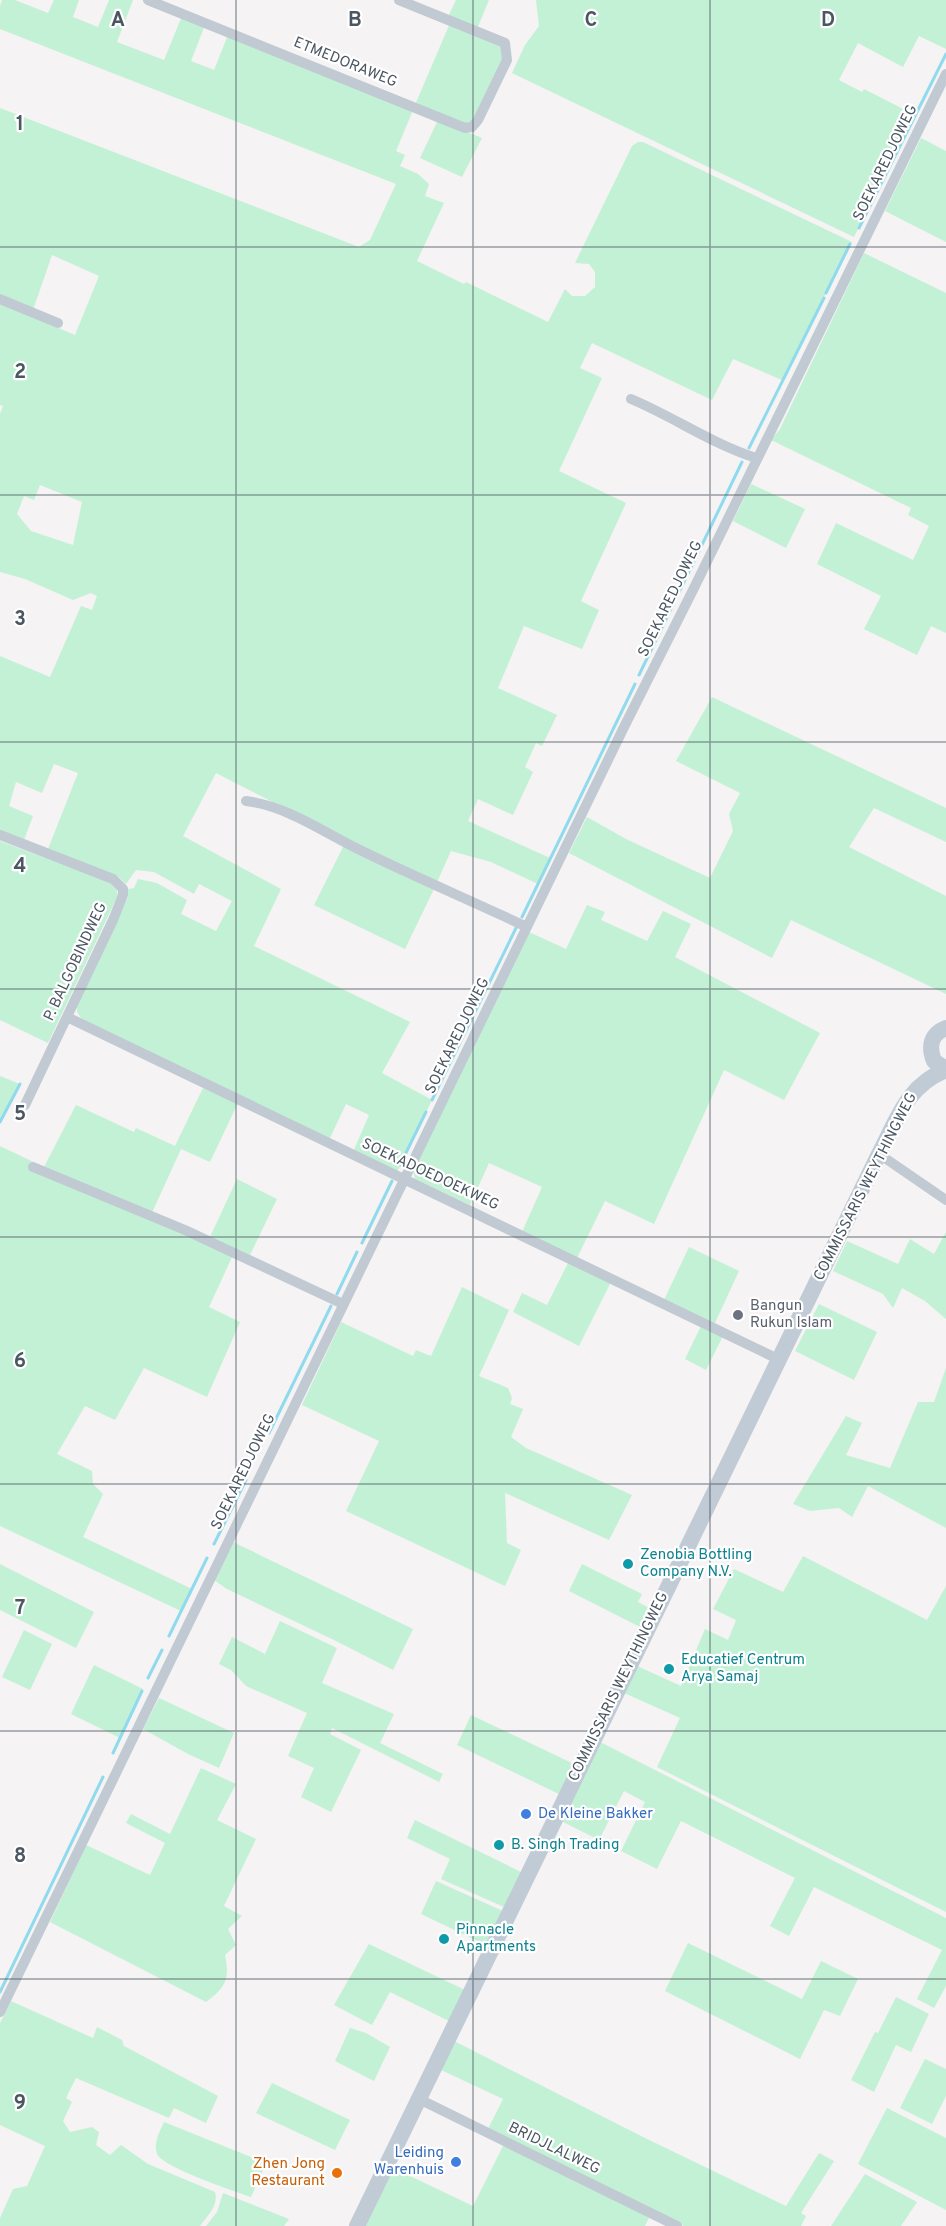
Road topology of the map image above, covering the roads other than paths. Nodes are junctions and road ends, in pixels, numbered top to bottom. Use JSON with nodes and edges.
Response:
{"nodes":[{"id":1,"x":148,"y":0,"type":"edge"},
{"id":2,"x":399,"y":0,"type":"edge"},
{"id":3,"x":946,"y":74,"type":"edge"},
{"id":4,"x":0,"y":299,"type":"edge"},
{"id":5,"x":58,"y":323,"type":"dead end"},
{"id":6,"x":631,"y":399,"type":"dead end"},
{"id":7,"x":756,"y":458,"type":"junction"},
{"id":8,"x":246,"y":801,"type":"dead end"},
{"id":9,"x":0,"y":835,"type":"edge"},
{"id":10,"x":527,"y":927,"type":"junction"},
{"id":11,"x":67,"y":1017,"type":"junction"},
{"id":12,"x":944,"y":1027,"type":"edge"},
{"id":13,"x":930,"y":1053,"type":"junction"},
{"id":14,"x":946,"y":1069,"type":"edge"},
{"id":15,"x":918,"y":1086,"type":"junction"},
{"id":16,"x":25,"y":1104,"type":"dead end"},
{"id":17,"x":879,"y":1154,"type":"junction"},
{"id":18,"x":33,"y":1167,"type":"dead end"},
{"id":19,"x":404,"y":1178,"type":"junction"},
{"id":20,"x":946,"y":1200,"type":"edge"},
{"id":21,"x":343,"y":1304,"type":"junction"},
{"id":22,"x":780,"y":1360,"type":"junction"},
{"id":23,"x":0,"y":2012,"type":"edge"},
{"id":24,"x":419,"y":2099,"type":"junction"},
{"id":25,"x":357,"y":2226,"type":"edge"},
{"id":26,"x":677,"y":2226,"type":"edge"}],
"edges":[{"from":1,"to":2,"type":"street","name":"ETMEDORAWEG"},
{"from":3,"to":7,"type":"street","name":"SOEKAREDJOWEG"},
{"from":4,"to":5,"type":"street"},
{"from":6,"to":7,"type":"street"},
{"from":7,"to":10,"type":"street","name":"SOEKAREDJOWEG"},
{"from":8,"to":10,"type":"street"},
{"from":9,"to":11,"type":"street","name":"P. BALGOBINDWEG"},
{"from":10,"to":19,"type":"street","name":"SOEKAREDJOWEG"},
{"from":11,"to":16,"type":"street","name":"P. BALGOBINDWEG"},
{"from":11,"to":19,"type":"street","name":"SOEKADOEDOEKWEG"},
{"from":12,"to":13,"type":"main road","name":"COMMISSARIS WEYTHINGWEG"},
{"from":13,"to":14,"type":"main road"},
{"from":13,"to":15,"type":"main road","name":"COMMISSARIS WEYTHINGWEG"},
{"from":14,"to":15,"type":"main road","name":"COMMISSARIS WEYTHINGWEG"},
{"from":15,"to":17,"type":"main road","name":"COMMISSARIS WEYTHINGWEG"},
{"from":17,"to":20,"type":"street"},
{"from":17,"to":22,"type":"main road","name":"COMMISSARIS WEYTHINGWEG"},
{"from":18,"to":21,"type":"street"},
{"from":19,"to":21,"type":"street","name":"SOEKAREDJOWEG"},
{"from":19,"to":22,"type":"street","name":"SOEKADOEDOEKWEG"},
{"from":21,"to":23,"type":"street","name":"SOEKAREDJOWEG"},
{"from":22,"to":24,"type":"main road","name":"COMMISSARIS WEYTHINGWEG"},
{"from":24,"to":25,"type":"main road","name":"COMMISSARIS WEYTHINGWEG"},
{"from":24,"to":26,"type":"street","name":"BRIDJLALWEG"}]}
